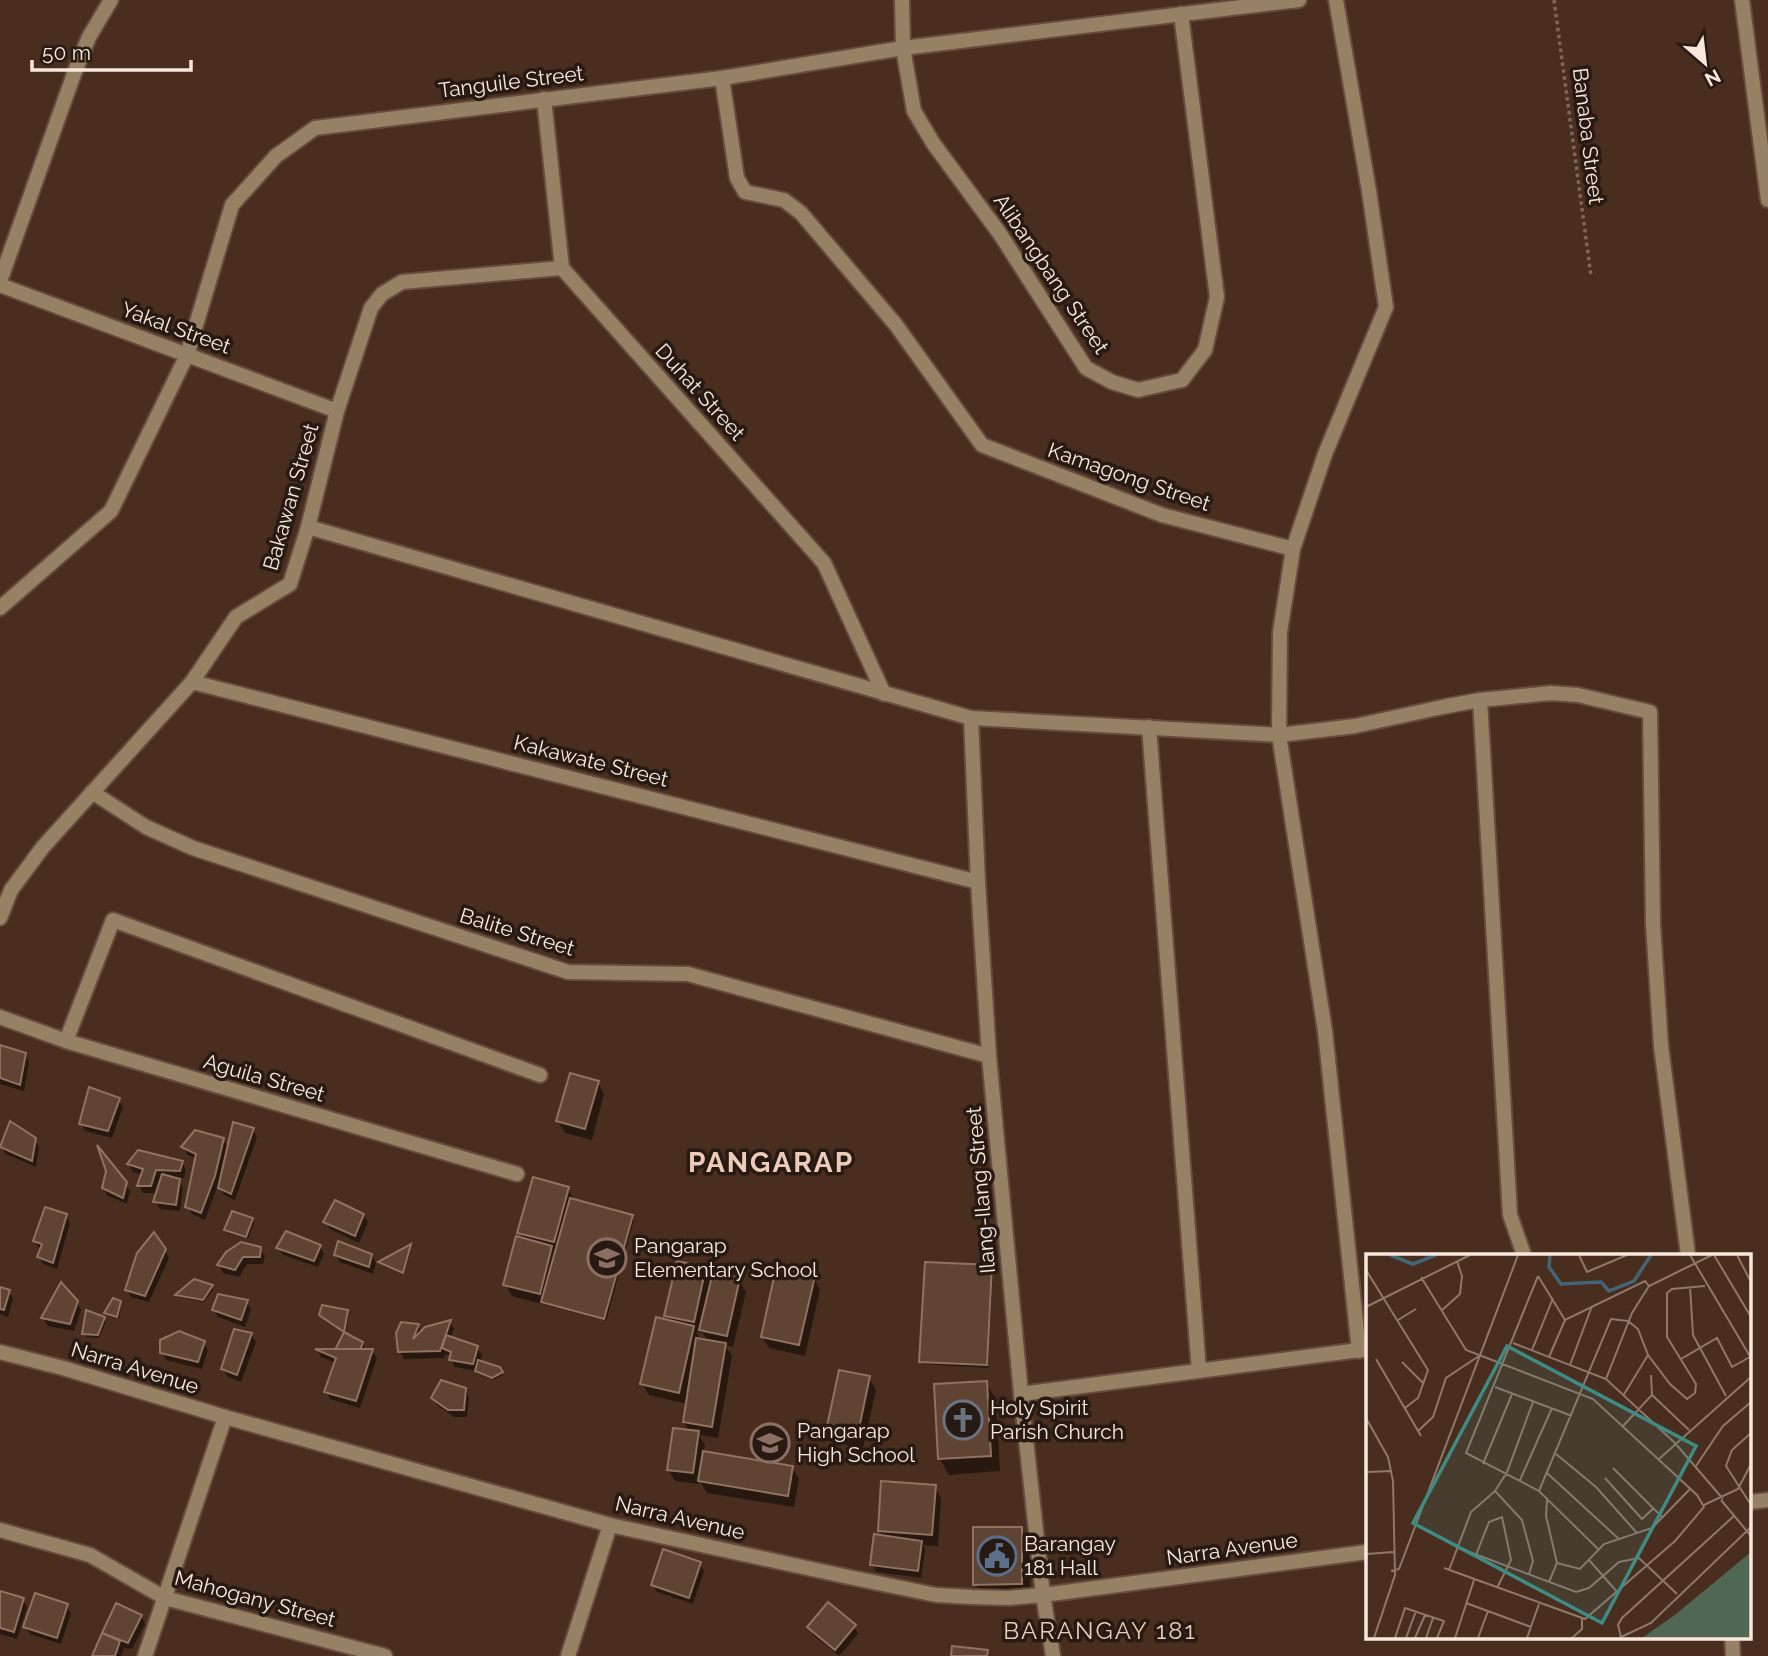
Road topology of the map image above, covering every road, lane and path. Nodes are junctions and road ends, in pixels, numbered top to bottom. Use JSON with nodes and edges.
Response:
{"nodes":[{"id":1,"x":111,"y":0,"type":"edge"},
{"id":2,"x":902,"y":0,"type":"edge"},
{"id":3,"x":1299,"y":0,"type":"edge"},
{"id":4,"x":1336,"y":0,"type":"edge"},
{"id":5,"x":1553,"y":0,"type":"edge"},
{"id":6,"x":1742,"y":0,"type":"edge"},
{"id":7,"x":1181,"y":14,"type":"junction"},
{"id":8,"x":903,"y":48,"type":"junction"},
{"id":9,"x":722,"y":78,"type":"junction"},
{"id":10,"x":544,"y":99,"type":"junction"},
{"id":11,"x":1768,"y":200,"type":"edge"},
{"id":12,"x":562,"y":268,"type":"junction"},
{"id":13,"x":1591,"y":276,"type":"dead end"},
{"id":14,"x":0,"y":283,"type":"edge"},
{"id":15,"x":187,"y":355,"type":"junction"},
{"id":16,"x":337,"y":411,"type":"junction"},
{"id":17,"x":308,"y":527,"type":"junction"},
{"id":18,"x":1293,"y":549,"type":"junction"},
{"id":19,"x":0,"y":608,"type":"edge"},
{"id":20,"x":192,"y":682,"type":"junction"},
{"id":21,"x":884,"y":694,"type":"junction"},
{"id":22,"x":1480,"y":700,"type":"junction"},
{"id":23,"x":971,"y":718,"type":"junction"},
{"id":24,"x":1149,"y":727,"type":"junction"},
{"id":25,"x":1279,"y":735,"type":"junction"},
{"id":26,"x":92,"y":792,"type":"junction"},
{"id":27,"x":978,"y":882,"type":"junction"},
{"id":28,"x":0,"y":919,"type":"edge"},
{"id":29,"x":0,"y":1017,"type":"edge"},
{"id":30,"x":66,"y":1041,"type":"junction"},
{"id":31,"x":989,"y":1056,"type":"junction"},
{"id":32,"x":540,"y":1075,"type":"dead end"},
{"id":33,"x":517,"y":1174,"type":"dead end"},
{"id":34,"x":1524,"y":1254,"type":"edge"},
{"id":35,"x":1688,"y":1254,"type":"edge"},
{"id":36,"x":1363,"y":1350,"type":"edge"},
{"id":37,"x":0,"y":1352,"type":"edge"},
{"id":38,"x":1199,"y":1371,"type":"junction"},
{"id":39,"x":1021,"y":1394,"type":"junction"},
{"id":40,"x":225,"y":1418,"type":"junction"},
{"id":41,"x":1768,"y":1500,"type":"edge"},
{"id":42,"x":1750,"y":1502,"type":"edge"},
{"id":43,"x":610,"y":1525,"type":"junction"},
{"id":44,"x":0,"y":1530,"type":"edge"},
{"id":45,"x":1366,"y":1552,"type":"edge"},
{"id":46,"x":1044,"y":1595,"type":"junction"},
{"id":47,"x":165,"y":1598,"type":"junction"},
{"id":48,"x":1732,"y":1638,"type":"edge"},
{"id":49,"x":145,"y":1656,"type":"edge"},
{"id":50,"x":385,"y":1656,"type":"edge"},
{"id":51,"x":568,"y":1656,"type":"edge"},
{"id":52,"x":1053,"y":1656,"type":"edge"},
{"id":53,"x":1733,"y":1656,"type":"edge"}],
"edges":[{"from":1,"to":14,"type":"street"},
{"from":2,"to":8,"type":"street","name":"Alibangbang Street"},
{"from":3,"to":7,"type":"street","name":"Tanguile Street"},
{"from":4,"to":18,"type":"street"},
{"from":5,"to":13,"type":"path","name":"Banaba Street"},
{"from":6,"to":11,"type":"street"},
{"from":7,"to":8,"type":"street","name":"Tanguile Street"},
{"from":7,"to":8,"type":"street","name":"Alibangbang Street"},
{"from":8,"to":9,"type":"street","name":"Tanguile Street"},
{"from":9,"to":10,"type":"street","name":"Tanguile Street"},
{"from":9,"to":18,"type":"street","name":"Kamagong Street"},
{"from":10,"to":12,"type":"street"},
{"from":10,"to":15,"type":"street","name":"Tanguile Street"},
{"from":12,"to":16,"type":"street","name":"Bakawan Street"},
{"from":12,"to":21,"type":"street","name":"Duhat Street"},
{"from":14,"to":15,"type":"street","name":"Yakal Street"},
{"from":15,"to":16,"type":"street","name":"Yakal Street"},
{"from":15,"to":19,"type":"street","name":"Tanguile Street"},
{"from":16,"to":17,"type":"street","name":"Bakawan Street"},
{"from":17,"to":20,"type":"street","name":"Bakawan Street"},
{"from":17,"to":21,"type":"street"},
{"from":18,"to":25,"type":"street"},
{"from":20,"to":26,"type":"street","name":"Bakawan Street"},
{"from":20,"to":27,"type":"street","name":"Kakawate Street"},
{"from":21,"to":23,"type":"street"},
{"from":22,"to":25,"type":"street"},
{"from":22,"to":34,"type":"street"},
{"from":22,"to":35,"type":"street"},
{"from":23,"to":24,"type":"street"},
{"from":23,"to":27,"type":"street","name":"Ilang-Ilang Street"},
{"from":24,"to":25,"type":"street"},
{"from":24,"to":38,"type":"street"},
{"from":25,"to":36,"type":"street"},
{"from":26,"to":28,"type":"street","name":"Bakawan Street"},
{"from":26,"to":31,"type":"street","name":"Balite Street"},
{"from":27,"to":31,"type":"street","name":"Ilang-Ilang Street"},
{"from":29,"to":30,"type":"street","name":"Aguila Street"},
{"from":30,"to":32,"type":"street"},
{"from":30,"to":33,"type":"street","name":"Aguila Street"},
{"from":31,"to":39,"type":"street","name":"Ilang-Ilang Street"},
{"from":36,"to":38,"type":"street"},
{"from":37,"to":40,"type":"street","name":"Narra Avenue"},
{"from":38,"to":39,"type":"street"},
{"from":39,"to":46,"type":"street","name":"Ilang-Ilang Street"},
{"from":40,"to":43,"type":"street","name":"Narra Avenue"},
{"from":40,"to":47,"type":"street"},
{"from":41,"to":42,"type":"street"},
{"from":43,"to":46,"type":"street","name":"Narra Avenue"},
{"from":43,"to":51,"type":"street"},
{"from":44,"to":47,"type":"street","name":"Mahogany Street"},
{"from":45,"to":46,"type":"street","name":"Narra Avenue"},
{"from":46,"to":52,"type":"street","name":"Ilang-Ilang Street"},
{"from":47,"to":49,"type":"street"},
{"from":47,"to":50,"type":"street","name":"Mahogany Street"},
{"from":48,"to":53,"type":"street"}]}
